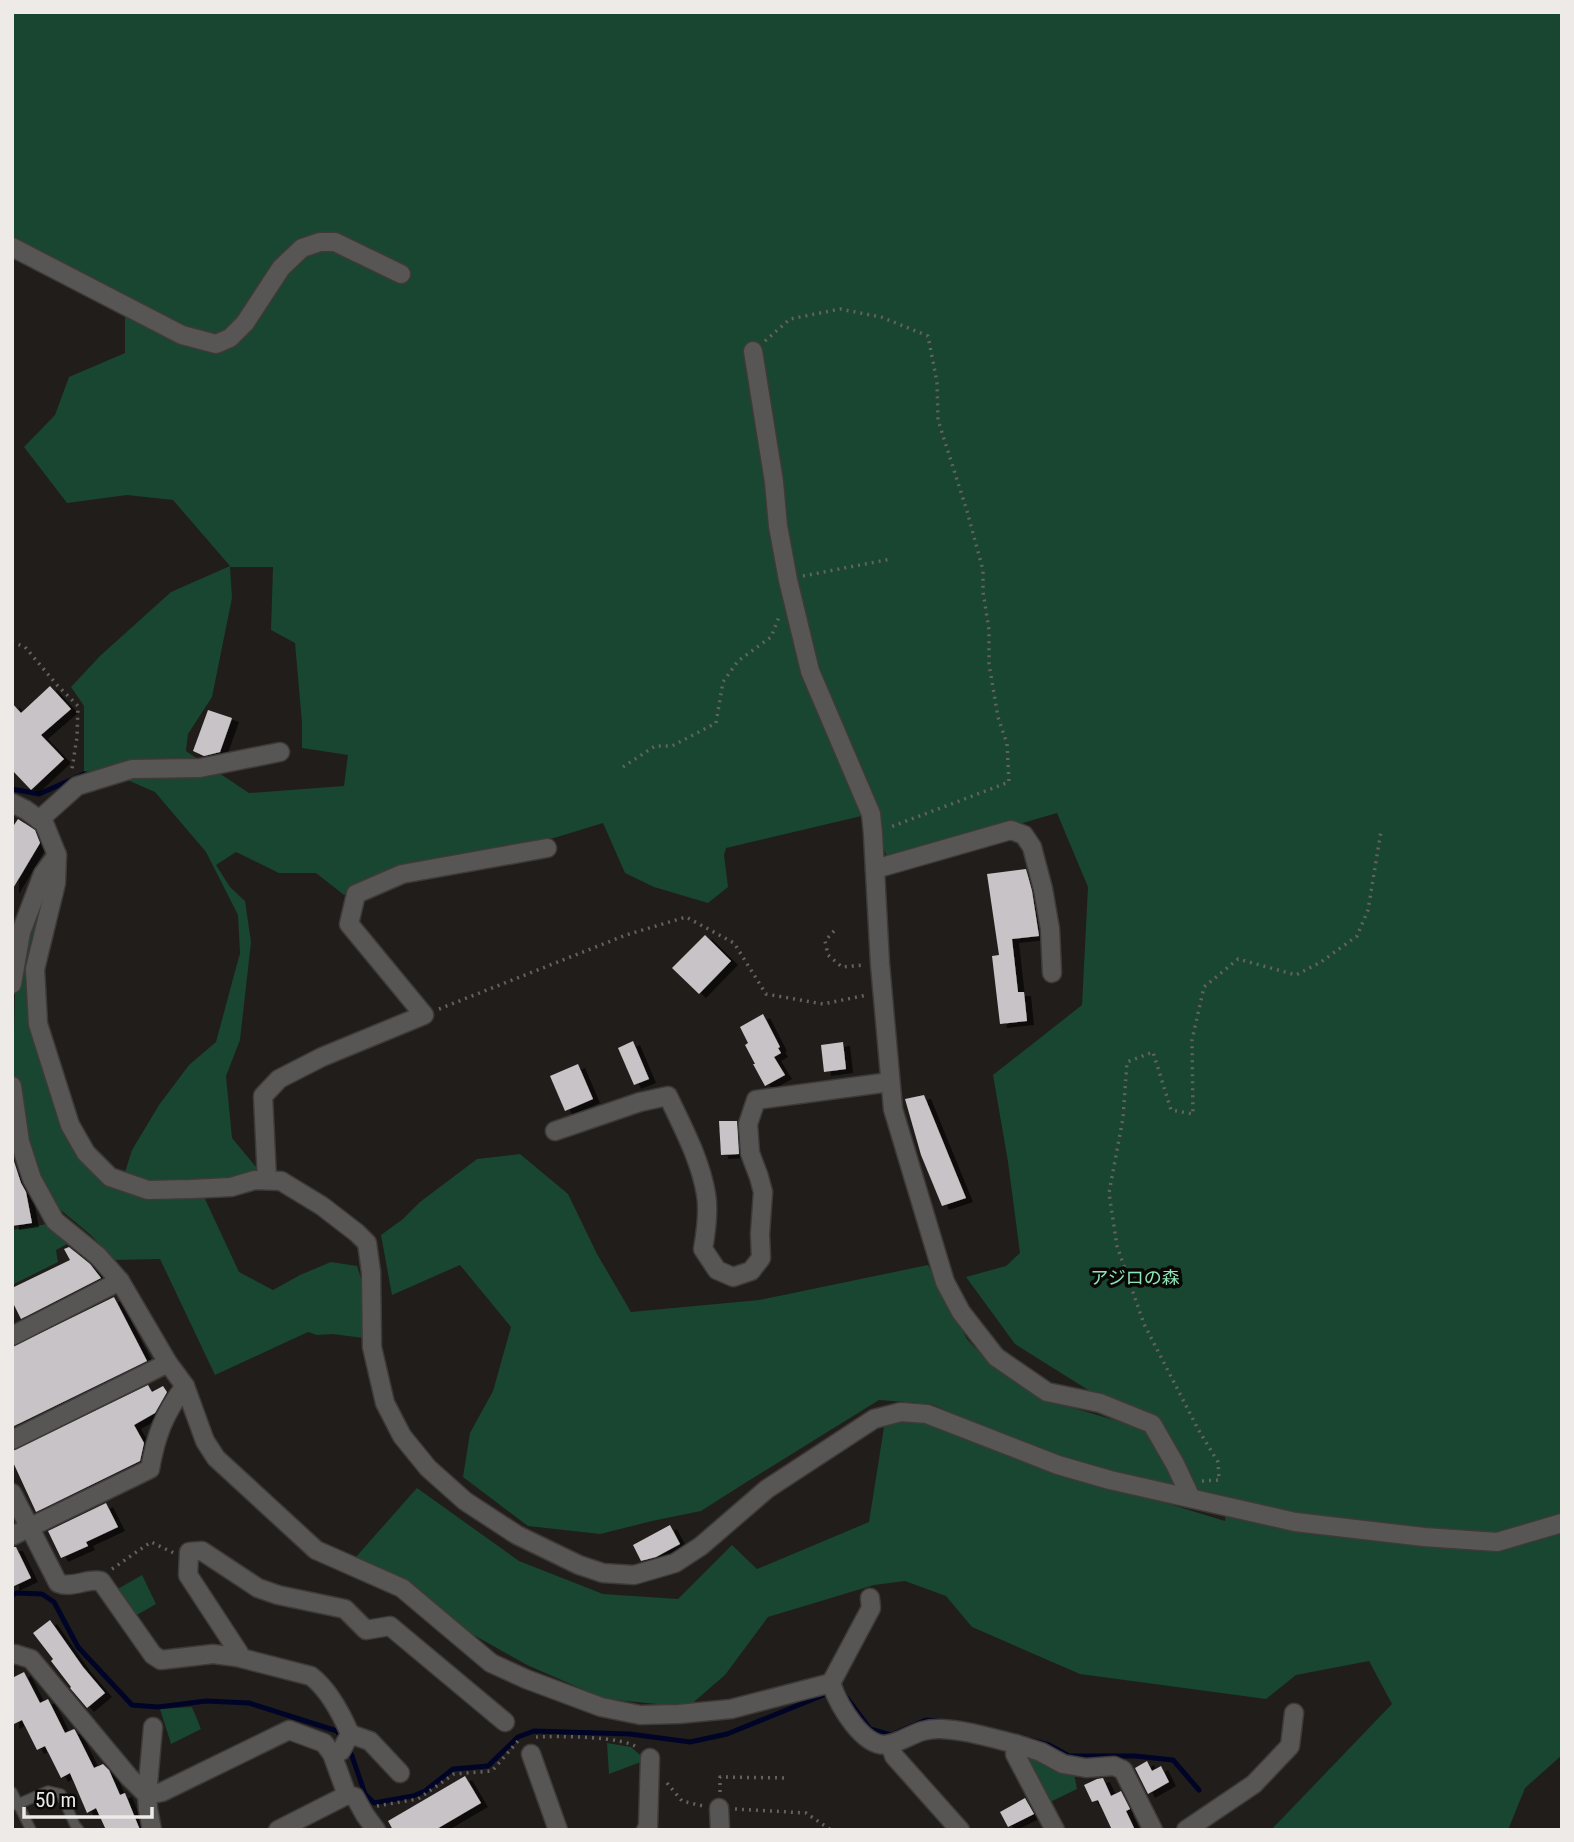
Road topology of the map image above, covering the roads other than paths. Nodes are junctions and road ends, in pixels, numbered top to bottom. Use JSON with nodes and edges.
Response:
{"nodes":[{"id":1,"x":12,"y":247,"type":"edge"},
{"id":2,"x":401,"y":274,"type":"dead end"},
{"id":3,"x":753,"y":351,"type":"road end"},
{"id":4,"x":280,"y":752,"type":"dead end"},
{"id":5,"x":12,"y":803,"type":"edge"},
{"id":6,"x":39,"y":820,"type":"junction"},
{"id":7,"x":547,"y":848,"type":"dead end"},
{"id":8,"x":57,"y":855,"type":"junction"},
{"id":9,"x":875,"y":869,"type":"junction"},
{"id":10,"x":17,"y":934,"type":"edge"},
{"id":11,"x":1052,"y":972,"type":"dead end"},
{"id":12,"x":12,"y":984,"type":"edge"},
{"id":13,"x":890,"y":1082,"type":"junction"},
{"id":14,"x":12,"y":1086,"type":"edge"},
{"id":15,"x":555,"y":1131,"type":"dead end"},
{"id":16,"x":267,"y":1180,"type":"junction"},
{"id":17,"x":120,"y":1281,"type":"junction"},
{"id":18,"x":12,"y":1336,"type":"edge"},
{"id":19,"x":168,"y":1363,"type":"junction"},
{"id":20,"x":185,"y":1386,"type":"junction"},
{"id":21,"x":12,"y":1440,"type":"edge"},
{"id":22,"x":12,"y":1493,"type":"edge"},
{"id":23,"x":1191,"y":1498,"type":"junction"},
{"id":24,"x":1562,"y":1523,"type":"edge"},
{"id":25,"x":29,"y":1527,"type":"junction"},
{"id":26,"x":12,"y":1536,"type":"edge"},
{"id":27,"x":870,"y":1598,"type":"dead end"},
{"id":28,"x":12,"y":1655,"type":"edge"},
{"id":29,"x":237,"y":1657,"type":"junction"},
{"id":30,"x":831,"y":1683,"type":"junction"},
{"id":31,"x":1294,"y":1713,"type":"dead end"},
{"id":32,"x":505,"y":1722,"type":"dead end"},
{"id":33,"x":153,"y":1727,"type":"dead end"},
{"id":34,"x":343,"y":1744,"type":"junction"},
{"id":35,"x":890,"y":1744,"type":"junction"},
{"id":36,"x":1016,"y":1744,"type":"junction"},
{"id":37,"x":531,"y":1754,"type":"dead end"},
{"id":38,"x":650,"y":1758,"type":"dead end"},
{"id":39,"x":400,"y":1773,"type":"dead end"},
{"id":40,"x":12,"y":1792,"type":"edge"},
{"id":41,"x":347,"y":1794,"type":"junction"},
{"id":42,"x":147,"y":1795,"type":"junction"},
{"id":43,"x":15,"y":1805,"type":"edge"},
{"id":44,"x":719,"y":1808,"type":"road end"},
{"id":45,"x":31,"y":1830,"type":"edge"},
{"id":46,"x":79,"y":1830,"type":"edge"},
{"id":47,"x":152,"y":1830,"type":"edge"},
{"id":48,"x":278,"y":1830,"type":"edge"},
{"id":49,"x":376,"y":1830,"type":"edge"},
{"id":50,"x":558,"y":1830,"type":"edge"},
{"id":51,"x":646,"y":1830,"type":"edge"},
{"id":52,"x":720,"y":1830,"type":"edge"},
{"id":53,"x":960,"y":1830,"type":"edge"},
{"id":54,"x":1055,"y":1830,"type":"edge"},
{"id":55,"x":1153,"y":1830,"type":"edge"},
{"id":56,"x":1186,"y":1830,"type":"edge"}],
"edges":[{"from":1,"to":2,"type":"street"},
{"from":3,"to":9,"type":"street"},
{"from":4,"to":6,"type":"street"},
{"from":5,"to":6,"type":"street"},
{"from":6,"to":8,"type":"street"},
{"from":7,"to":16,"type":"street"},
{"from":8,"to":10,"type":"street"},
{"from":8,"to":16,"type":"street"},
{"from":9,"to":11,"type":"street"},
{"from":9,"to":13,"type":"street"},
{"from":10,"to":12,"type":"street"},
{"from":13,"to":15,"type":"street"},
{"from":13,"to":23,"type":"street"},
{"from":14,"to":17,"type":"street"},
{"from":16,"to":23,"type":"street"},
{"from":17,"to":18,"type":"street"},
{"from":17,"to":19,"type":"street"},
{"from":19,"to":20,"type":"street"},
{"from":19,"to":21,"type":"street"},
{"from":20,"to":25,"type":"street"},
{"from":20,"to":30,"type":"street"},
{"from":22,"to":25,"type":"street"},
{"from":23,"to":24,"type":"street"},
{"from":25,"to":26,"type":"street"},
{"from":25,"to":29,"type":"street"},
{"from":27,"to":30,"type":"street"},
{"from":28,"to":42,"type":"street"},
{"from":29,"to":32,"type":"street"},
{"from":29,"to":34,"type":"street"},
{"from":30,"to":35,"type":"street"},
{"from":31,"to":56,"type":"street"},
{"from":33,"to":42,"type":"street"},
{"from":34,"to":39,"type":"street"},
{"from":34,"to":41,"type":"street"},
{"from":34,"to":42,"type":"street"},
{"from":35,"to":36,"type":"street"},
{"from":35,"to":53,"type":"street"},
{"from":36,"to":54,"type":"street"},
{"from":36,"to":55,"type":"street"},
{"from":37,"to":50,"type":"street"},
{"from":38,"to":51,"type":"street"},
{"from":40,"to":43,"type":"lane"},
{"from":41,"to":48,"type":"street"},
{"from":41,"to":49,"type":"street"},
{"from":42,"to":47,"type":"street"},
{"from":43,"to":45,"type":"lane"},
{"from":43,"to":46,"type":"lane"},
{"from":44,"to":52,"type":"street"}]}
